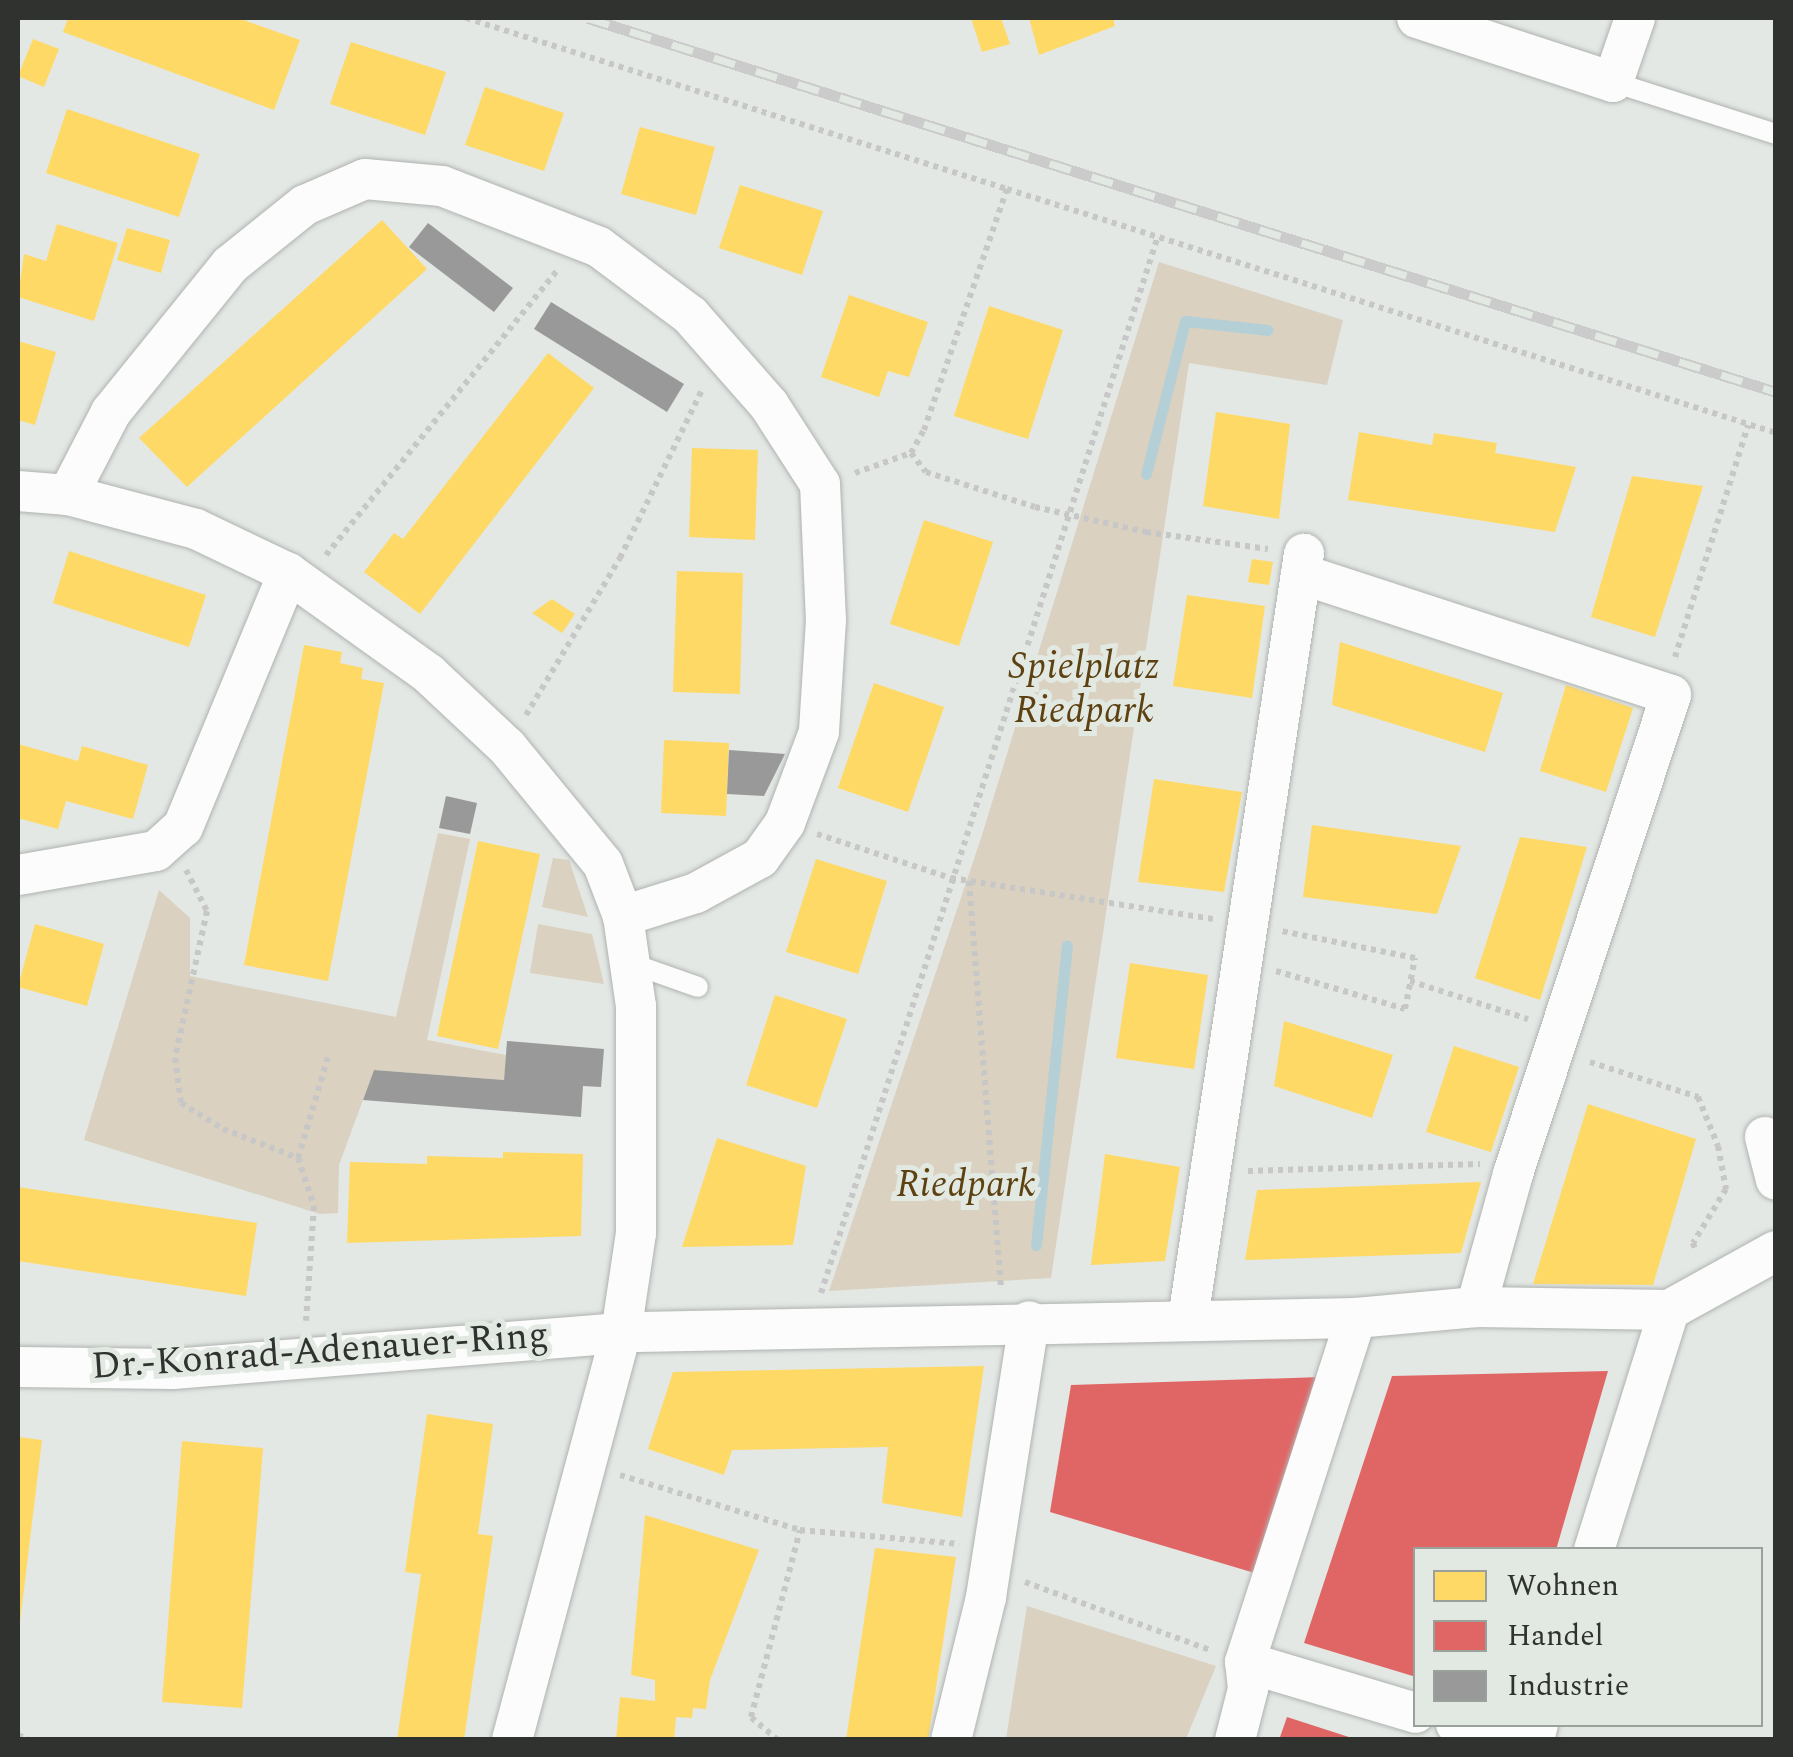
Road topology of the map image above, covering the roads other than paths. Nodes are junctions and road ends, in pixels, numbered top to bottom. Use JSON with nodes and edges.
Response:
{"nodes":[{"id":1,"x":1418,"y":18,"type":"edge"},
{"id":2,"x":1636,"y":18,"type":"edge"},
{"id":3,"x":1613,"y":82,"type":"junction"},
{"id":4,"x":1776,"y":134,"type":"edge"},
{"id":5,"x":18,"y":492,"type":"edge"},
{"id":6,"x":68,"y":496,"type":"junction"},
{"id":7,"x":296,"y":578,"type":"junction"},
{"id":8,"x":18,"y":875,"type":"edge"},
{"id":9,"x":622,"y":916,"type":"junction"},
{"id":10,"x":630,"y":963,"type":"junction"},
{"id":11,"x":698,"y":987,"type":"dead end"},
{"id":12,"x":1765,"y":1138,"type":"dead end"},
{"id":13,"x":1776,"y":1180,"type":"edge"},
{"id":14,"x":1776,"y":1251,"type":"edge"},
{"id":15,"x":1476,"y":1308,"type":"junction"},
{"id":16,"x":1669,"y":1310,"type":"junction"},
{"id":17,"x":1356,"y":1318,"type":"junction"},
{"id":18,"x":1188,"y":1319,"type":"junction"},
{"id":19,"x":1016,"y":1322,"type":"junction"},
{"id":20,"x":630,"y":1332,"type":"junction"},
{"id":21,"x":18,"y":1367,"type":"edge"},
{"id":22,"x":1595,"y":1547,"type":"edge"},
{"id":23,"x":1244,"y":1662,"type":"junction"},
{"id":24,"x":1413,"y":1712,"type":"edge"},
{"id":25,"x":1466,"y":1727,"type":"edge"},
{"id":26,"x":512,"y":1740,"type":"edge"},
{"id":27,"x":950,"y":1740,"type":"edge"},
{"id":28,"x":1235,"y":1740,"type":"edge"},
{"id":29,"x":1507,"y":1740,"type":"edge"}],
"edges":[{"from":1,"to":3,"type":"street"},
{"from":2,"to":3,"type":"street"},
{"from":3,"to":4,"type":"lane"},
{"from":5,"to":6,"type":"street"},
{"from":6,"to":7,"type":"street"},
{"from":6,"to":9,"type":"street"},
{"from":7,"to":8,"type":"street"},
{"from":7,"to":9,"type":"street"},
{"from":9,"to":10,"type":"street"},
{"from":10,"to":11,"type":"lane"},
{"from":10,"to":20,"type":"street"},
{"from":12,"to":13,"type":"street"},
{"from":14,"to":16,"type":"street"},
{"from":15,"to":16,"type":"street"},
{"from":15,"to":17,"type":"street"},
{"from":15,"to":18,"type":"street"},
{"from":16,"to":22,"type":"street"},
{"from":17,"to":18,"type":"street"},
{"from":17,"to":23,"type":"street"},
{"from":18,"to":19,"type":"street"},
{"from":19,"to":20,"type":"street"},
{"from":19,"to":27,"type":"street"},
{"from":20,"to":21,"type":"street","name":"Dr.-Konrad-Adenauer-Ring"},
{"from":20,"to":26,"type":"street"},
{"from":23,"to":24,"type":"street"},
{"from":23,"to":28,"type":"street"},
{"from":25,"to":29,"type":"street"}]}
